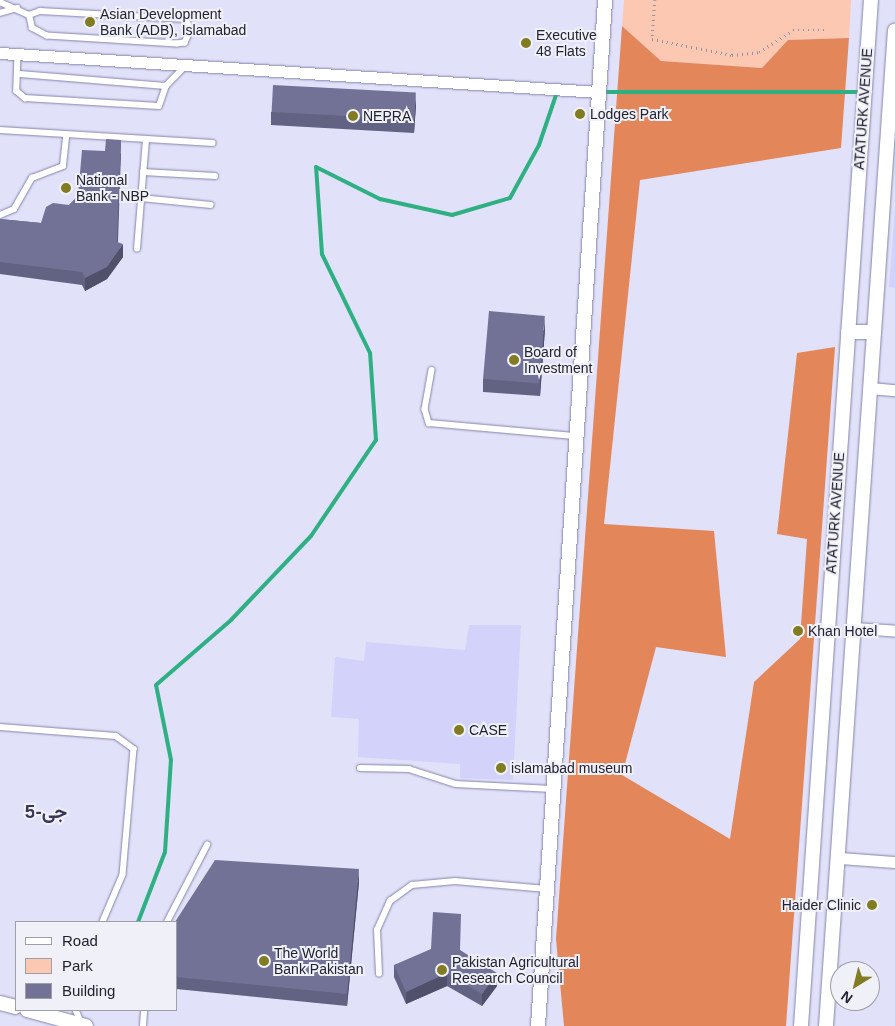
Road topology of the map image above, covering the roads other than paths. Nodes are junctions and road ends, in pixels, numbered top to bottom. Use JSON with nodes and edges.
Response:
{"nodes":[{"id":1,"x":605,"y":0,"type":"edge"},
{"id":2,"x":871,"y":0,"type":"edge"},
{"id":3,"x":0,"y":2,"type":"edge"},
{"id":4,"x":17,"y":8,"type":"junction"},
{"id":5,"x":0,"y":13,"type":"edge"},
{"id":6,"x":29,"y":16,"type":"junction"},
{"id":7,"x":895,"y":30,"type":"edge"},
{"id":8,"x":0,"y":53,"type":"edge"},
{"id":9,"x":18,"y":54,"type":"junction"},
{"id":10,"x":186,"y":65,"type":"junction"},
{"id":11,"x":20,"y":74,"type":"junction"},
{"id":12,"x":166,"y":86,"type":"junction"},
{"id":13,"x":598,"y":92,"type":"junction"},
{"id":14,"x":0,"y":130,"type":"edge"},
{"id":15,"x":66,"y":135,"type":"junction"},
{"id":16,"x":146,"y":139,"type":"junction"},
{"id":17,"x":213,"y":143,"type":"dead end"},
{"id":18,"x":143,"y":172,"type":"junction"},
{"id":19,"x":215,"y":176,"type":"dead end"},
{"id":20,"x":141,"y":198,"type":"junction"},
{"id":21,"x":211,"y":205,"type":"dead end"},
{"id":22,"x":0,"y":214,"type":"edge"},
{"id":23,"x":136,"y":249,"type":"dead end"},
{"id":24,"x":848,"y":332,"type":"junction"},
{"id":25,"x":874,"y":332,"type":"junction"},
{"id":26,"x":432,"y":370,"type":"dead end"},
{"id":27,"x":870,"y":388,"type":"junction"},
{"id":28,"x":895,"y":390,"type":"edge"},
{"id":29,"x":576,"y":436,"type":"junction"},
{"id":30,"x":856,"y":628,"type":"junction"},
{"id":31,"x":895,"y":631,"type":"edge"},
{"id":32,"x":0,"y":727,"type":"edge"},
{"id":33,"x":360,"y":768,"type":"dead end"},
{"id":34,"x":552,"y":789,"type":"junction"},
{"id":35,"x":207,"y":845,"type":"dead end"},
{"id":36,"x":839,"y":858,"type":"junction"},
{"id":37,"x":895,"y":862,"type":"edge"},
{"id":38,"x":547,"y":889,"type":"junction"},
{"id":39,"x":103,"y":921,"type":"edge"},
{"id":40,"x":168,"y":921,"type":"edge"},
{"id":41,"x":379,"y":974,"type":"dead end"},
{"id":42,"x":0,"y":1003,"type":"edge"},
{"id":43,"x":15,"y":1007,"type":"edge"},
{"id":44,"x":35,"y":1011,"type":"edge"},
{"id":45,"x":77,"y":1011,"type":"edge"},
{"id":46,"x":144,"y":1011,"type":"edge"},
{"id":47,"x":84,"y":1025,"type":"edge"},
{"id":48,"x":143,"y":1026,"type":"edge"},
{"id":49,"x":538,"y":1026,"type":"edge"},
{"id":50,"x":801,"y":1026,"type":"edge"},
{"id":51,"x":826,"y":1026,"type":"edge"}],
"edges":[{"from":1,"to":13,"type":"street"},
{"from":2,"to":24,"type":"street","name":"ATATURK AVENUE"},
{"from":3,"to":4,"type":"lane"},
{"from":4,"to":5,"type":"lane"},
{"from":4,"to":6,"type":"lane"},
{"from":6,"to":6,"type":"lane"},
{"from":7,"to":25,"type":"street","name":"ATATURK AVENUE"},
{"from":8,"to":9,"type":"street"},
{"from":9,"to":10,"type":"street"},
{"from":9,"to":11,"type":"lane"},
{"from":10,"to":12,"type":"lane"},
{"from":10,"to":13,"type":"street"},
{"from":11,"to":12,"type":"lane"},
{"from":11,"to":12,"type":"lane"},
{"from":13,"to":29,"type":"street"},
{"from":14,"to":15,"type":"lane"},
{"from":15,"to":16,"type":"lane"},
{"from":15,"to":22,"type":"lane"},
{"from":16,"to":17,"type":"lane"},
{"from":16,"to":18,"type":"lane"},
{"from":18,"to":19,"type":"lane"},
{"from":18,"to":20,"type":"lane"},
{"from":20,"to":21,"type":"lane"},
{"from":20,"to":23,"type":"lane"},
{"from":24,"to":25,"type":"street"},
{"from":24,"to":50,"type":"street","name":"ATATURK AVENUE"},
{"from":25,"to":27,"type":"street","name":"ATATURK AVENUE"},
{"from":26,"to":29,"type":"lane"},
{"from":27,"to":28,"type":"street"},
{"from":27,"to":30,"type":"street","name":"ATATURK AVENUE"},
{"from":29,"to":34,"type":"street"},
{"from":30,"to":31,"type":"street"},
{"from":30,"to":36,"type":"street","name":"ATATURK AVENUE"},
{"from":32,"to":39,"type":"lane"},
{"from":33,"to":34,"type":"lane"},
{"from":34,"to":38,"type":"street"},
{"from":35,"to":40,"type":"lane"},
{"from":36,"to":37,"type":"street"},
{"from":36,"to":51,"type":"street","name":"ATATURK AVENUE"},
{"from":38,"to":41,"type":"lane"},
{"from":38,"to":49,"type":"street"},
{"from":42,"to":43,"type":"street"},
{"from":44,"to":47,"type":"street"},
{"from":45,"to":47,"type":"lane"},
{"from":46,"to":48,"type":"lane"}]}
